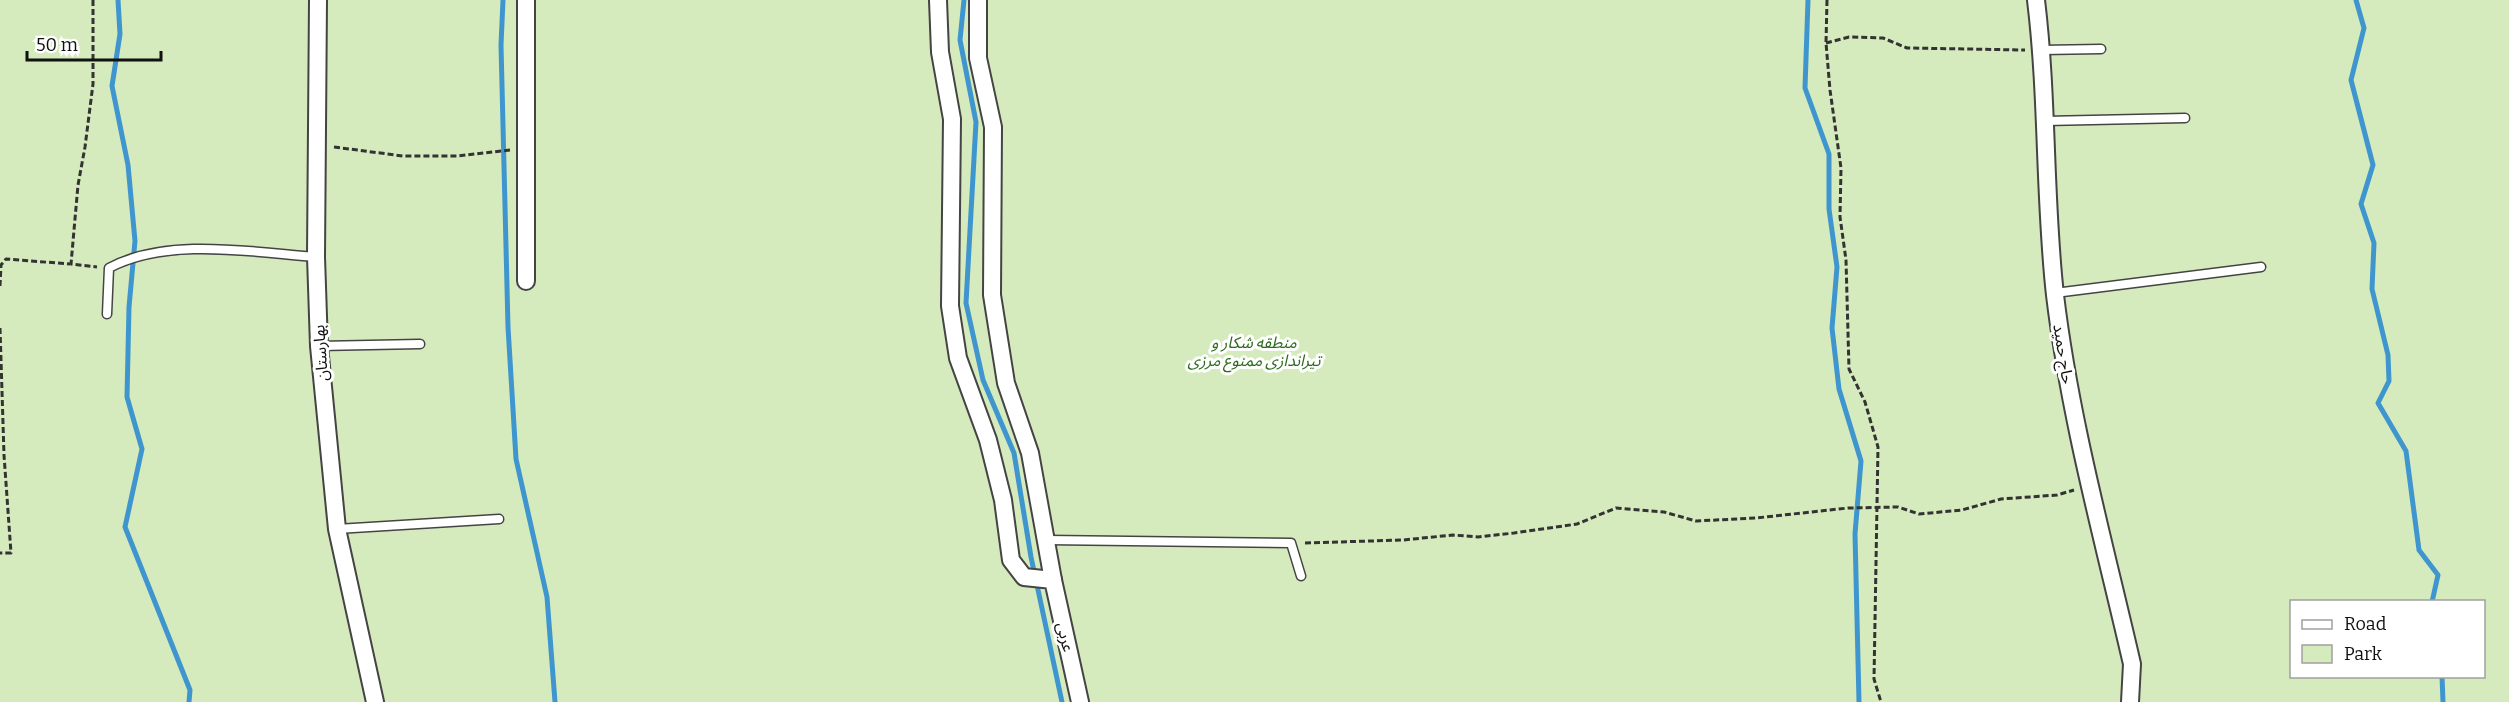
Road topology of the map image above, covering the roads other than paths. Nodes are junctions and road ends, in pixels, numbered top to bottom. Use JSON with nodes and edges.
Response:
{"nodes":[{"id":1,"x":318,"y":0,"type":"edge"},
{"id":2,"x":526,"y":0,"type":"edge"},
{"id":3,"x":938,"y":0,"type":"edge"},
{"id":4,"x":978,"y":0,"type":"edge"},
{"id":5,"x":2037,"y":0,"type":"edge"},
{"id":6,"x":2100,"y":49,"type":"dead end"},
{"id":7,"x":2042,"y":50,"type":"junction"},
{"id":8,"x":2185,"y":118,"type":"dead end"},
{"id":9,"x":2045,"y":121,"type":"junction"},
{"id":10,"x":316,"y":257,"type":"junction"},
{"id":11,"x":2262,"y":267,"type":"dead end"},
{"id":12,"x":526,"y":281,"type":"dead end"},
{"id":13,"x":2055,"y":293,"type":"junction"},
{"id":14,"x":107,"y":314,"type":"dead end"},
{"id":15,"x":420,"y":344,"type":"dead end"},
{"id":16,"x":319,"y":346,"type":"junction"},
{"id":17,"x":499,"y":519,"type":"dead end"},
{"id":18,"x":337,"y":529,"type":"junction"},
{"id":19,"x":1047,"y":540,"type":"junction"},
{"id":20,"x":1301,"y":576,"type":"dead end"},
{"id":21,"x":1048,"y":580,"type":"junction"},
{"id":22,"x":375,"y":702,"type":"edge"},
{"id":23,"x":1080,"y":702,"type":"edge"},
{"id":24,"x":2130,"y":702,"type":"edge"}],
"edges":[{"from":1,"to":10,"type":"street","name":"بهارستان"},
{"from":2,"to":12,"type":"street"},
{"from":3,"to":21,"type":"street"},
{"from":4,"to":19,"type":"street","name":"عربی"},
{"from":5,"to":7,"type":"street","name":"حاج حمید"},
{"from":6,"to":7,"type":"lane"},
{"from":7,"to":9,"type":"street","name":"حاج حمید"},
{"from":8,"to":9,"type":"lane"},
{"from":9,"to":13,"type":"street","name":"حاج حمید"},
{"from":10,"to":14,"type":"lane"},
{"from":10,"to":16,"type":"street","name":"بهارستان"},
{"from":11,"to":13,"type":"lane"},
{"from":13,"to":24,"type":"street","name":"حاج حمید"},
{"from":15,"to":16,"type":"lane"},
{"from":16,"to":18,"type":"street","name":"بهارستان"},
{"from":17,"to":18,"type":"lane"},
{"from":18,"to":22,"type":"street","name":"بهارستان"},
{"from":19,"to":20,"type":"lane"},
{"from":19,"to":21,"type":"street","name":"عربی"},
{"from":21,"to":23,"type":"street","name":"عربی"}]}
